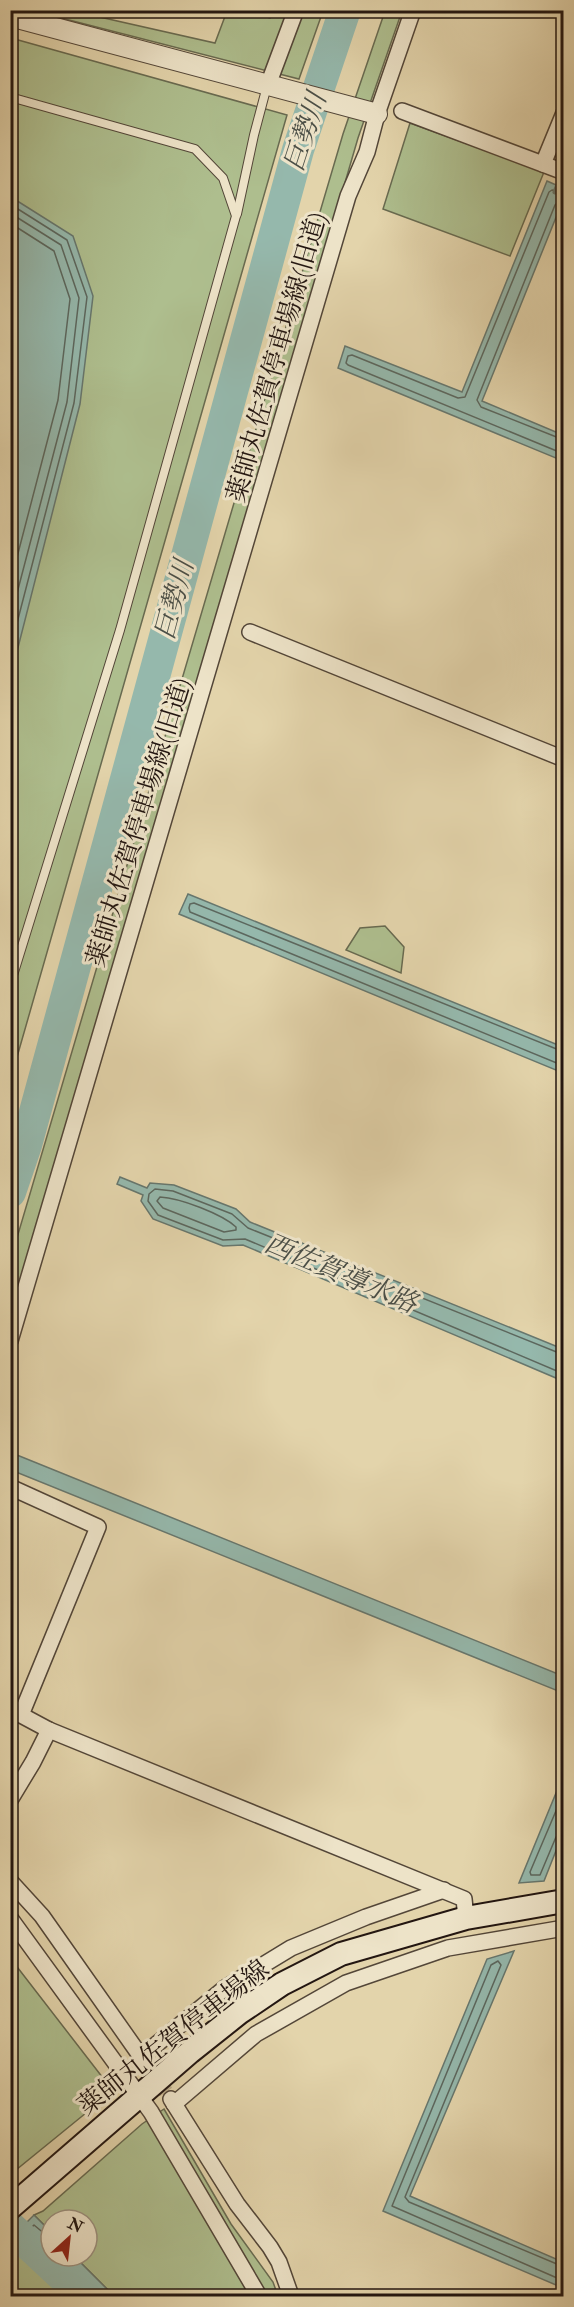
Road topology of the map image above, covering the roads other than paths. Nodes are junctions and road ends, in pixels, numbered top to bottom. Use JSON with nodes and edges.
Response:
{"nodes":[{"id":1,"x":296,"y":10,"type":"edge"},
{"id":2,"x":413,"y":10,"type":"edge"},
{"id":3,"x":10,"y":16,"type":"edge"},
{"id":4,"x":268,"y":85,"type":"junction"},
{"id":5,"x":10,"y":97,"type":"edge"},
{"id":6,"x":402,"y":111,"type":"dead end"},
{"id":7,"x":564,"y":113,"type":"edge"},
{"id":8,"x":377,"y":114,"type":"junction"},
{"id":9,"x":543,"y":164,"type":"junction"},
{"id":10,"x":564,"y":172,"type":"edge"},
{"id":11,"x":236,"y":216,"type":"junction"},
{"id":12,"x":250,"y":632,"type":"dead end"},
{"id":13,"x":564,"y":759,"type":"edge"},
{"id":14,"x":10,"y":985,"type":"edge"},
{"id":15,"x":10,"y":1341,"type":"edge"},
{"id":16,"x":10,"y":1487,"type":"edge"},
{"id":17,"x":49,"y":1730,"type":"junction"},
{"id":18,"x":10,"y":1800,"type":"edge"},
{"id":19,"x":10,"y":1881,"type":"edge"},
{"id":20,"x":444,"y":1890,"type":"junction"},
{"id":21,"x":562,"y":1907,"type":"edge"},
{"id":22,"x":10,"y":1918,"type":"edge"},
{"id":23,"x":466,"y":1918,"type":"junction"},
{"id":24,"x":564,"y":1928,"type":"edge"},
{"id":25,"x":136,"y":2098,"type":"junction"},
{"id":26,"x":10,"y":2208,"type":"edge"},
{"id":27,"x":259,"y":2296,"type":"edge"},
{"id":28,"x":291,"y":2296,"type":"edge"}],
"edges":[{"from":1,"to":4,"type":"street"},
{"from":2,"to":8,"type":"street","name":"薬師丸佐賀停車場線(旧道)"},
{"from":3,"to":4,"type":"street"},
{"from":4,"to":8,"type":"street"},
{"from":4,"to":11,"type":"lane"},
{"from":5,"to":11,"type":"lane"},
{"from":6,"to":9,"type":"street"},
{"from":7,"to":9,"type":"street"},
{"from":8,"to":15,"type":"street","name":"薬師丸佐賀停車場線(旧道)"},
{"from":9,"to":10,"type":"street"},
{"from":11,"to":14,"type":"lane"},
{"from":12,"to":13,"type":"street"},
{"from":16,"to":17,"type":"street"},
{"from":17,"to":18,"type":"street"},
{"from":17,"to":20,"type":"street"},
{"from":19,"to":20,"type":"street"},
{"from":20,"to":23,"type":"street"},
{"from":21,"to":23,"type":"main road","name":"薬師丸佐賀停車場線"},
{"from":22,"to":25,"type":"street"},
{"from":23,"to":25,"type":"main road","name":"薬師丸佐賀停車場線"},
{"from":24,"to":28,"type":"street"},
{"from":25,"to":26,"type":"main road","name":"薬師丸佐賀停車場線"},
{"from":25,"to":27,"type":"street"}]}
